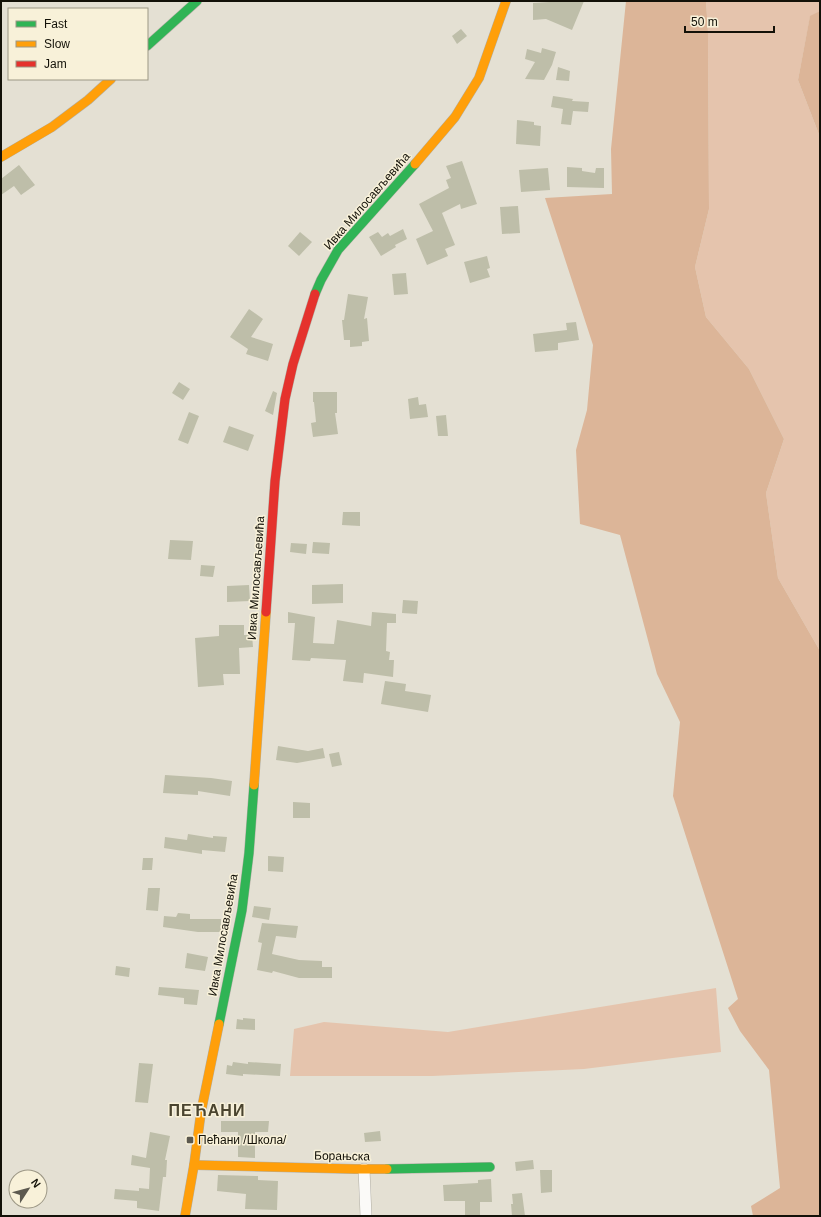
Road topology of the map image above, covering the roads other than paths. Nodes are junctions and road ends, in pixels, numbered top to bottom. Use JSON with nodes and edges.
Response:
{"nodes":[{"id":1,"x":197,"y":1,"type":"edge"},
{"id":2,"x":506,"y":1,"type":"edge"},
{"id":3,"x":148,"y":45,"type":"edge"},
{"id":4,"x":110,"y":80,"type":"edge"},
{"id":5,"x":1,"y":157,"type":"edge"},
{"id":6,"x":194,"y":1165,"type":"junction"},
{"id":7,"x":490,"y":1167,"type":"dead end"},
{"id":8,"x":364,"y":1168,"type":"junction"},
{"id":9,"x":185,"y":1216,"type":"edge"},
{"id":10,"x":366,"y":1216,"type":"edge"}],
"edges":[{"from":1,"to":3,"type":"street"},
{"from":2,"to":6,"type":"street","name":"Ивка Милосављевића"},
{"from":4,"to":5,"type":"street"},
{"from":6,"to":8,"type":"street","name":"Борањска"},
{"from":6,"to":9,"type":"street","name":"Ивка Милосављевића"},
{"from":7,"to":8,"type":"street","name":"Борањска"},
{"from":8,"to":10,"type":"street"}]}
